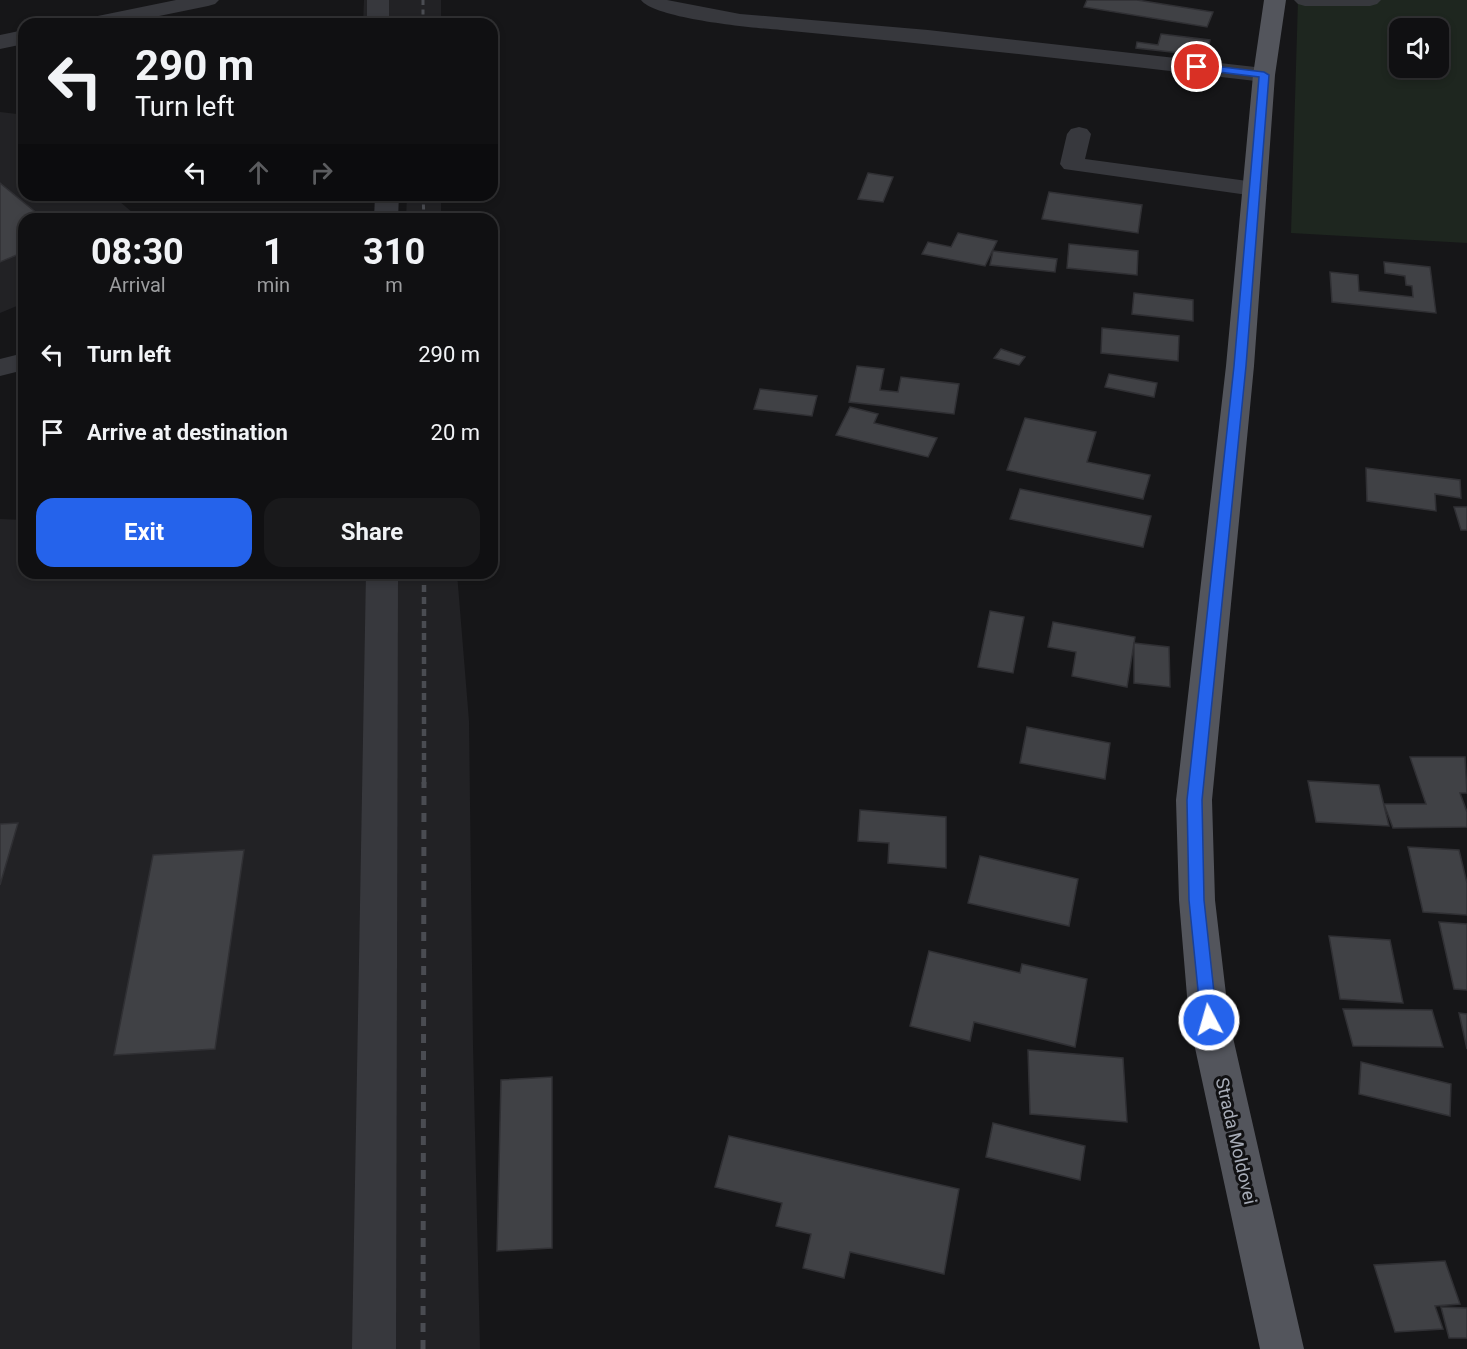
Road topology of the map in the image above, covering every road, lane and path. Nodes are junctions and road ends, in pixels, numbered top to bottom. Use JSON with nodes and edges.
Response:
{"nodes":[{"id":1,"x":208,"y":0,"type":"edge"},
{"id":2,"x":378,"y":0,"type":"edge"},
{"id":3,"x":652,"y":0,"type":"edge"},
{"id":4,"x":1275,"y":0,"type":"edge"},
{"id":5,"x":1305,"y":0,"type":"edge"},
{"id":6,"x":1370,"y":0,"type":"edge"},
{"id":7,"x":118,"y":18,"type":"edge"},
{"id":8,"x":378,"y":18,"type":"edge"},
{"id":9,"x":18,"y":38,"type":"edge"},
{"id":10,"x":0,"y":42,"type":"edge"},
{"id":11,"x":1264,"y":75,"type":"junction"},
{"id":12,"x":1079,"y":134,"type":"dead end"},
{"id":13,"x":1255,"y":189,"type":"junction"},
{"id":14,"x":18,"y":363,"type":"edge"},
{"id":15,"x":0,"y":368,"type":"edge"},
{"id":16,"x":382,"y":579,"type":"edge"},
{"id":17,"x":374,"y":1349,"type":"edge"},
{"id":18,"x":1282,"y":1349,"type":"edge"}],
"edges":[{"from":1,"to":7,"type":"street"},
{"from":2,"to":8,"type":"street"},
{"from":3,"to":11,"type":"street"},
{"from":4,"to":11,"type":"main road","name":"Strada Moldovei"},
{"from":5,"to":6,"type":"street"},
{"from":9,"to":10,"type":"street"},
{"from":11,"to":13,"type":"main road","name":"Strada Moldovei"},
{"from":12,"to":13,"type":"street"},
{"from":13,"to":18,"type":"main road","name":"Strada Moldovei"},
{"from":14,"to":15,"type":"street"},
{"from":16,"to":17,"type":"street"}]}
